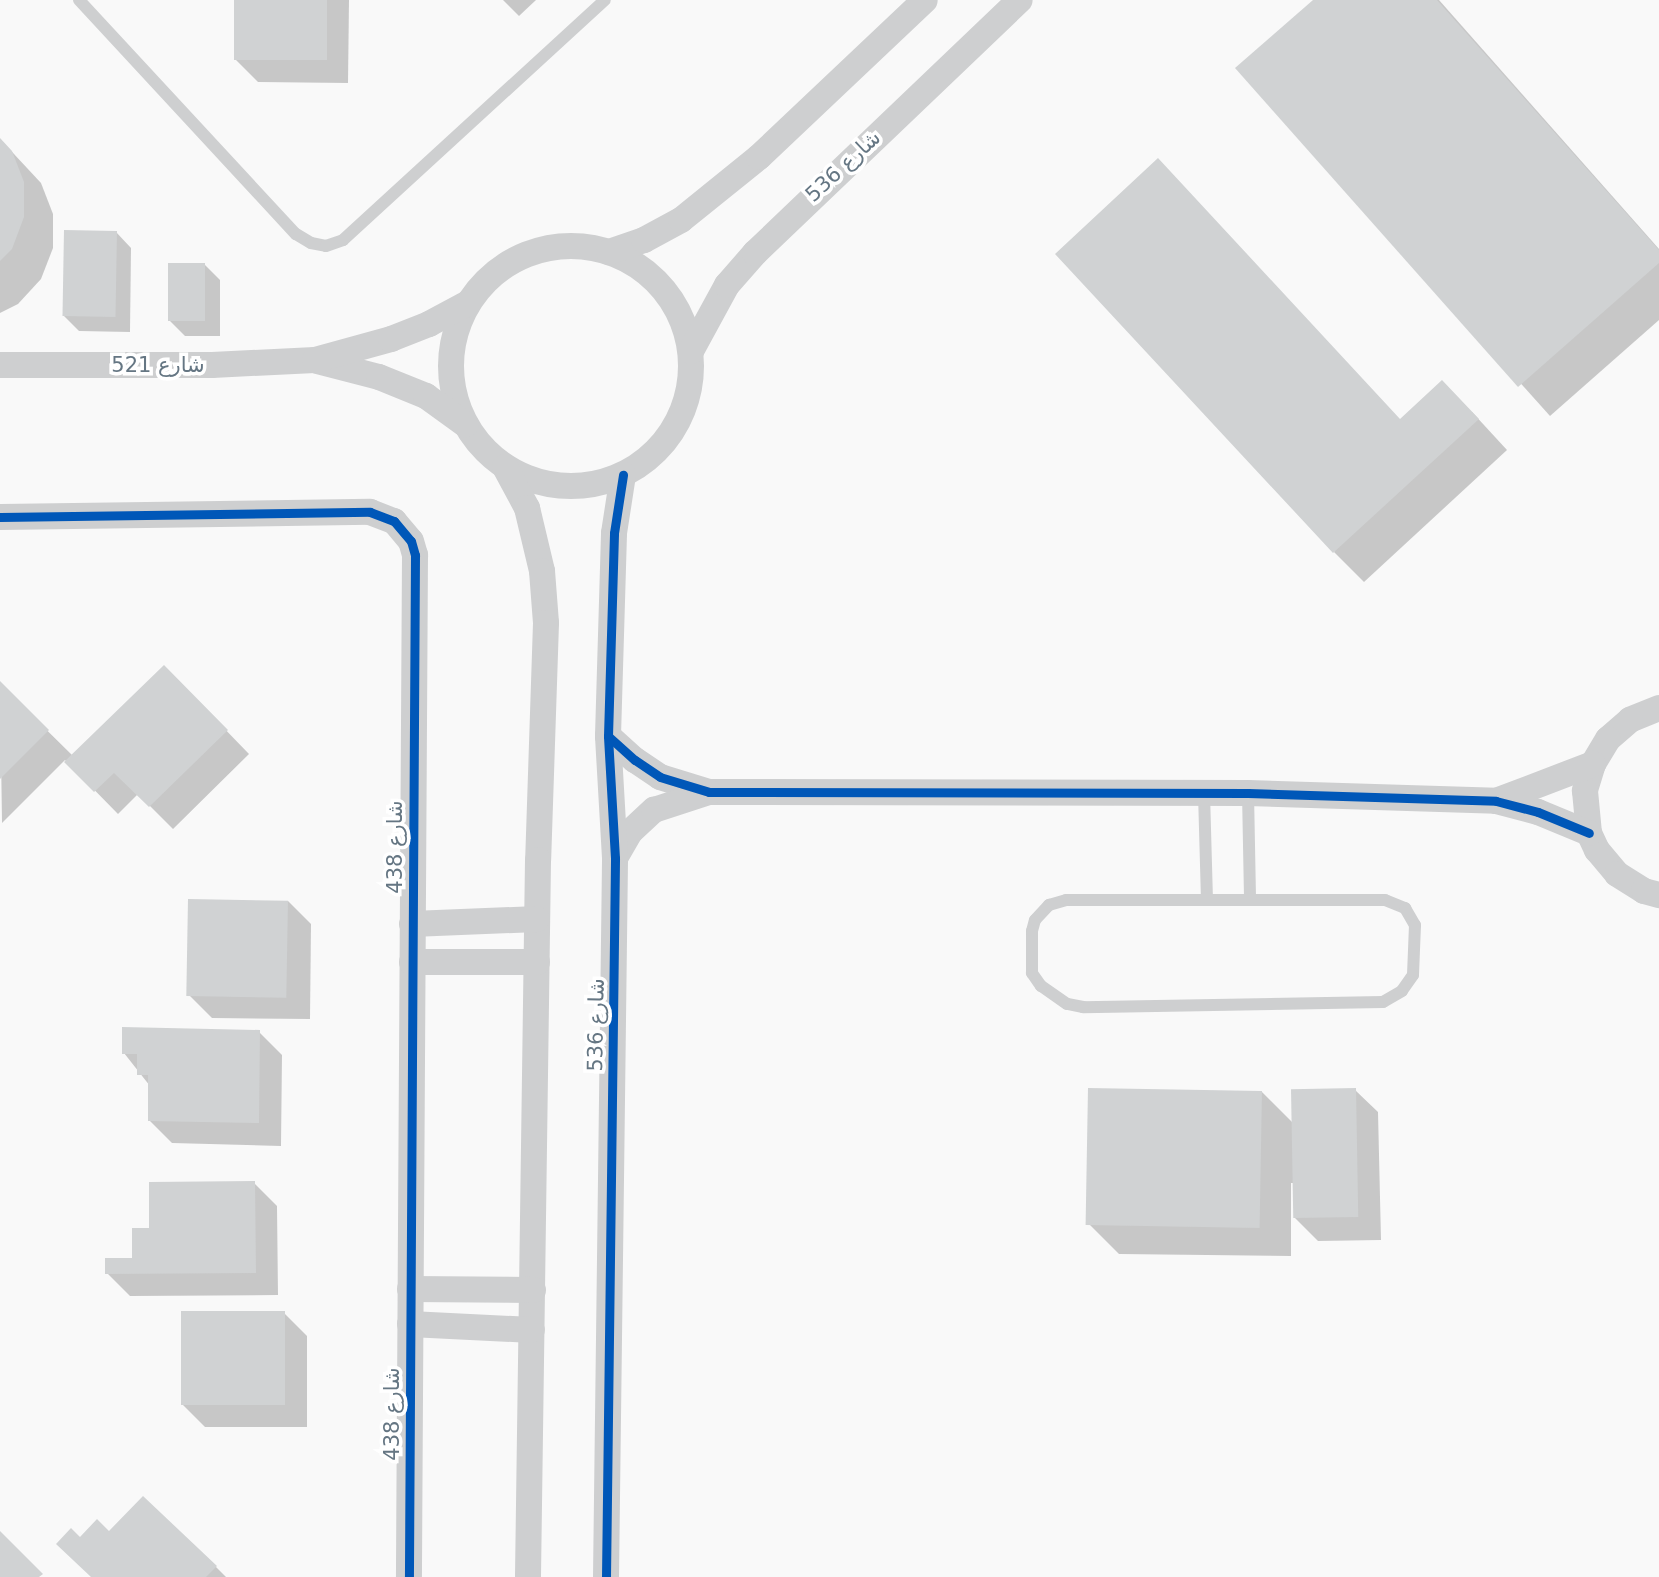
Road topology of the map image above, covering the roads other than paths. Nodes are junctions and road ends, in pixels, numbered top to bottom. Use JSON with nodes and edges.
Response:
{"nodes":[{"id":1,"x":79,"y":0,"type":"edge"},
{"id":2,"x":605,"y":0,"type":"edge"},
{"id":3,"x":1020,"y":0,"type":"edge"},
{"id":4,"x":917,"y":3,"type":"edge"},
{"id":5,"x":609,"y":252,"type":"junction"},
{"id":6,"x":468,"y":303,"type":"junction"},
{"id":7,"x":691,"y":351,"type":"junction"},
{"id":8,"x":315,"y":360,"type":"junction"},
{"id":9,"x":0,"y":365,"type":"edge"},
{"id":10,"x":466,"y":425,"type":"junction"},
{"id":11,"x":505,"y":467,"type":"junction"},
{"id":12,"x":623,"y":475,"type":"junction"},
{"id":13,"x":0,"y":517,"type":"edge"},
{"id":14,"x":1659,"y":708,"type":"edge"},
{"id":15,"x":607,"y":736,"type":"junction"},
{"id":16,"x":1592,"y":764,"type":"junction"},
{"id":17,"x":709,"y":792,"type":"junction"},
{"id":18,"x":1204,"y":793,"type":"junction"},
{"id":19,"x":1248,"y":793,"type":"junction"},
{"id":20,"x":1496,"y":801,"type":"junction"},
{"id":21,"x":1588,"y":834,"type":"junction"},
{"id":22,"x":615,"y":858,"type":"junction"},
{"id":23,"x":1659,"y":895,"type":"edge"},
{"id":24,"x":1207,"y":900,"type":"junction"},
{"id":25,"x":1250,"y":900,"type":"junction"},
{"id":26,"x":537,"y":919,"type":"junction"},
{"id":27,"x":412,"y":924,"type":"junction"},
{"id":28,"x":412,"y":962,"type":"junction"},
{"id":29,"x":537,"y":962,"type":"junction"},
{"id":30,"x":410,"y":1289,"type":"junction"},
{"id":31,"x":533,"y":1290,"type":"junction"},
{"id":32,"x":410,"y":1324,"type":"junction"},
{"id":33,"x":532,"y":1330,"type":"junction"},
{"id":34,"x":409,"y":1577,"type":"edge"},
{"id":35,"x":528,"y":1577,"type":"edge"},
{"id":36,"x":606,"y":1577,"type":"edge"}],
"edges":[{"from":1,"to":2,"type":"lane"},
{"from":3,"to":7,"type":"street","name":"شارع 536"},
{"from":4,"to":5,"type":"street"},
{"from":5,"to":6,"type":"street"},
{"from":5,"to":7,"type":"street"},
{"from":6,"to":8,"type":"street","name":"شارع 521"},
{"from":6,"to":10,"type":"street"},
{"from":7,"to":12,"type":"street"},
{"from":8,"to":9,"type":"street","name":"شارع 521"},
{"from":8,"to":10,"type":"street","name":"شارع 521"},
{"from":10,"to":11,"type":"street"},
{"from":11,"to":12,"type":"street"},
{"from":11,"to":26,"type":"street"},
{"from":12,"to":15,"type":"street","name":"شارع 536"},
{"from":13,"to":27,"type":"street","name":"شارع 438"},
{"from":14,"to":16,"type":"street"},
{"from":15,"to":17,"type":"street"},
{"from":15,"to":22,"type":"street","name":"شارع 536"},
{"from":16,"to":20,"type":"street"},
{"from":16,"to":21,"type":"street"},
{"from":17,"to":18,"type":"street"},
{"from":17,"to":22,"type":"street"},
{"from":18,"to":19,"type":"street"},
{"from":18,"to":24,"type":"lane"},
{"from":19,"to":20,"type":"street"},
{"from":19,"to":25,"type":"lane"},
{"from":20,"to":21,"type":"street"},
{"from":21,"to":23,"type":"street"},
{"from":22,"to":36,"type":"street","name":"شارع 536"},
{"from":24,"to":25,"type":"lane"},
{"from":24,"to":25,"type":"lane"},
{"from":26,"to":27,"type":"street"},
{"from":26,"to":29,"type":"street"},
{"from":27,"to":28,"type":"street","name":"شارع 438"},
{"from":28,"to":29,"type":"street"},
{"from":28,"to":30,"type":"street","name":"شارع 438"},
{"from":29,"to":31,"type":"street"},
{"from":30,"to":31,"type":"street"},
{"from":30,"to":32,"type":"street","name":"شارع 438"},
{"from":31,"to":33,"type":"street"},
{"from":32,"to":33,"type":"street"},
{"from":32,"to":34,"type":"street","name":"شارع 438"},
{"from":33,"to":35,"type":"street"}]}
